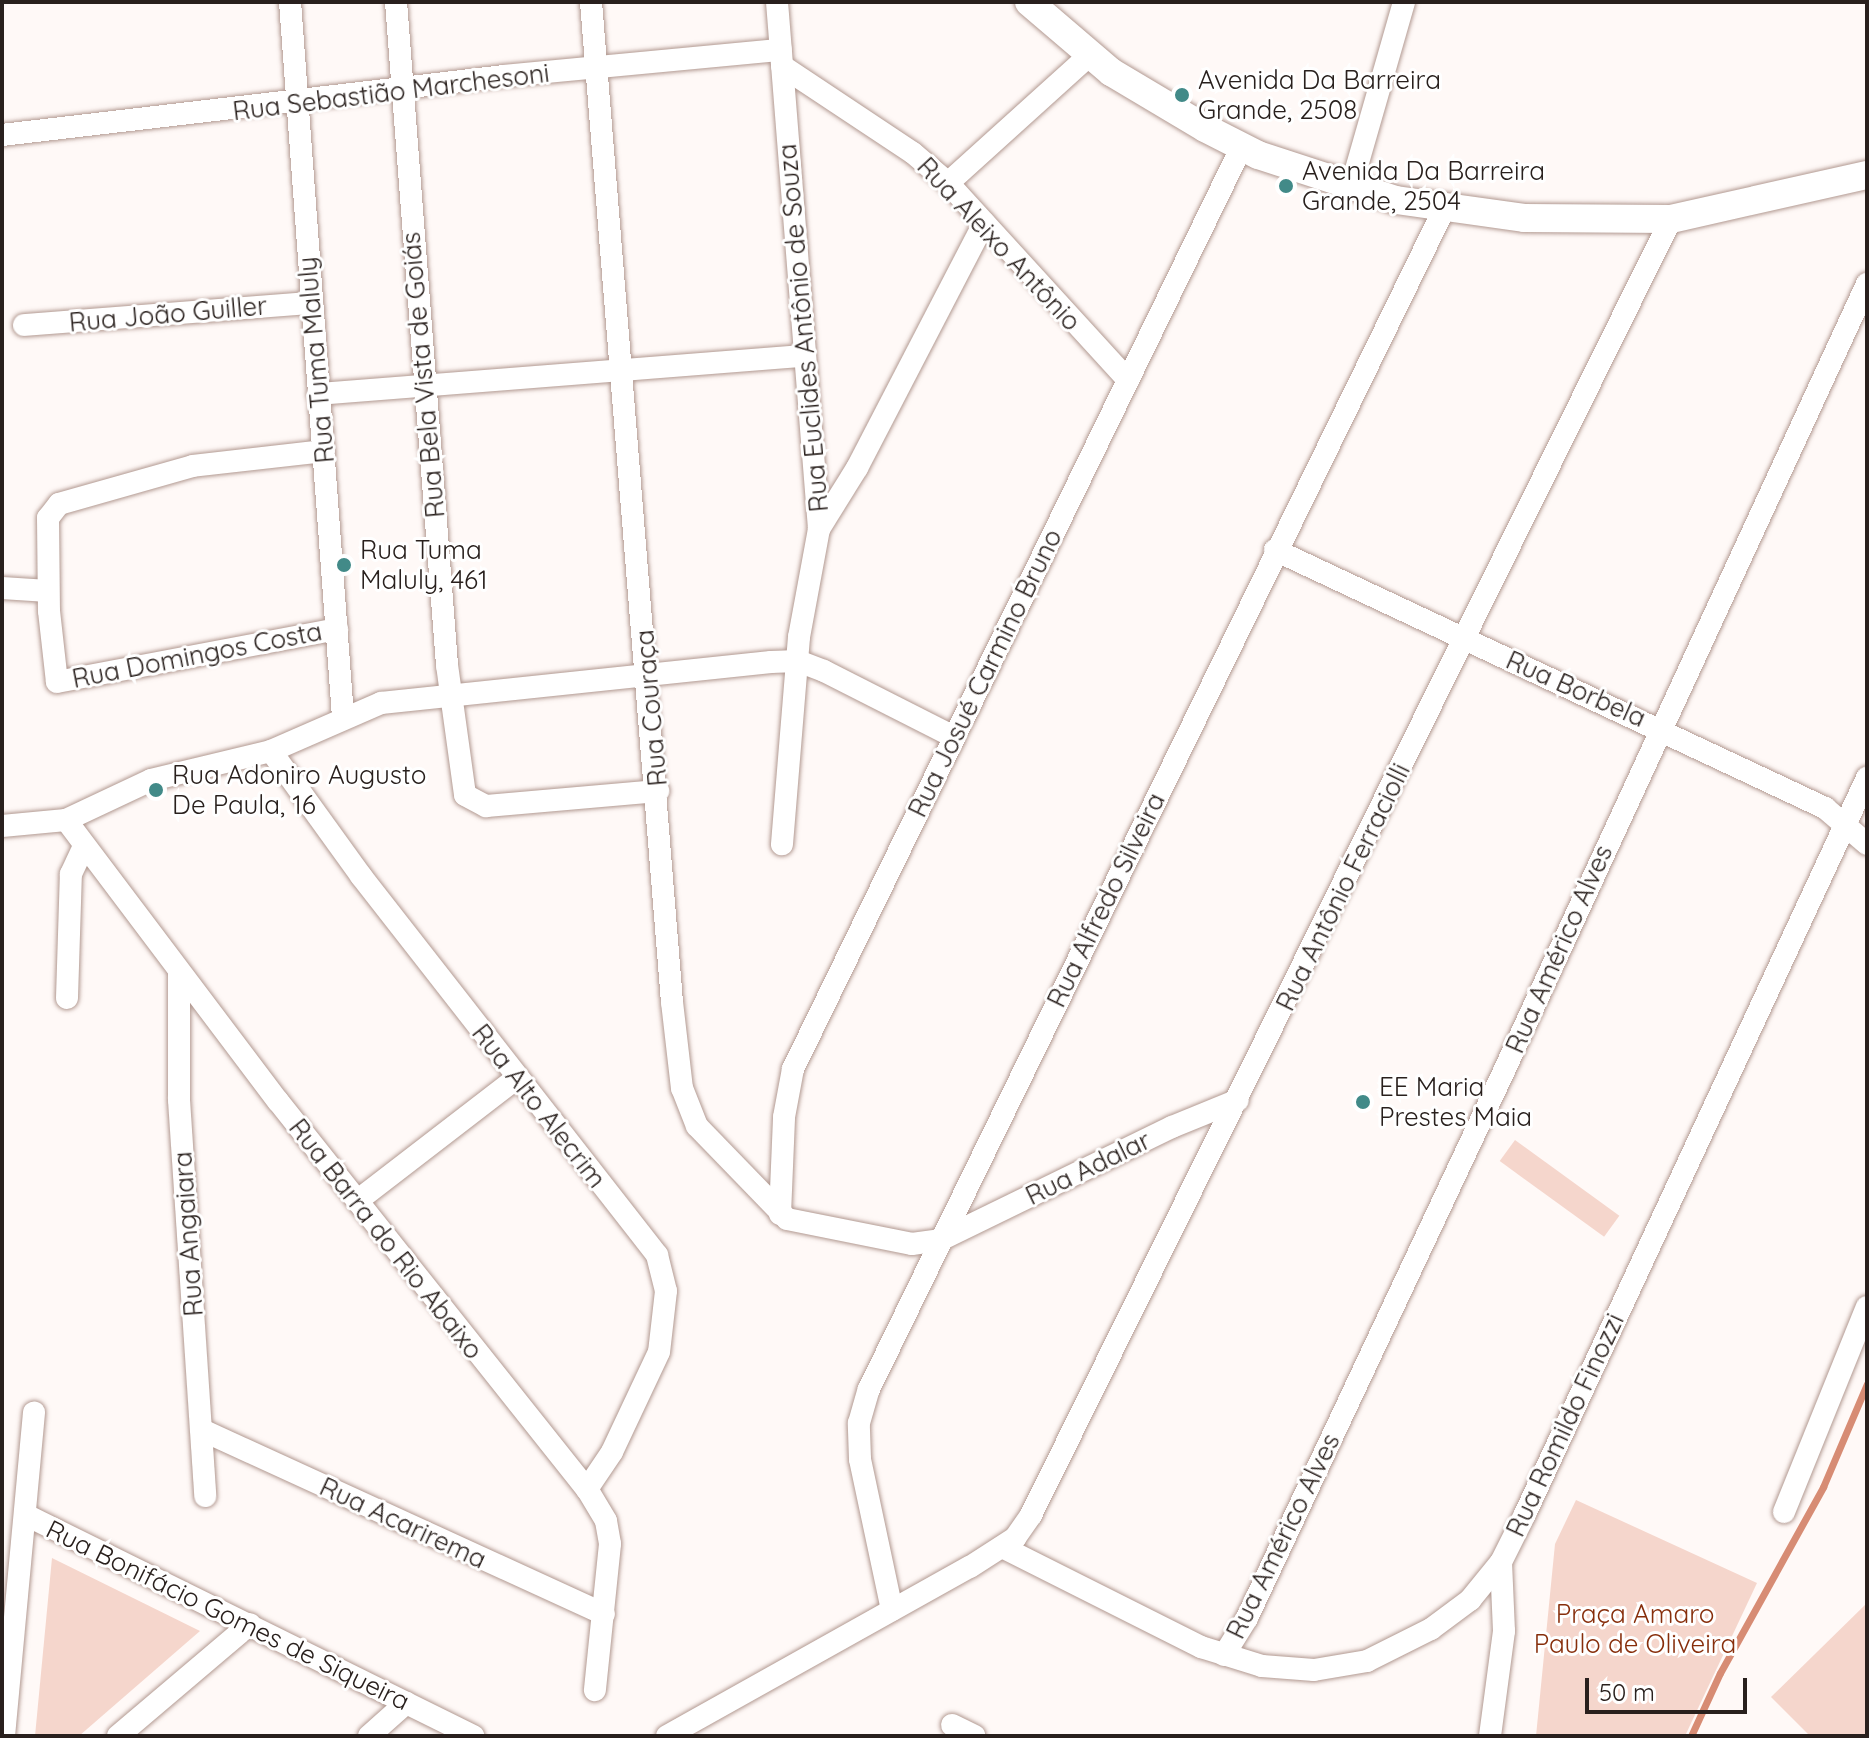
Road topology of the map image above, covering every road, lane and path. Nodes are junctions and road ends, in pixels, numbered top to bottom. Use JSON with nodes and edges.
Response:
{"nodes":[{"id":1,"x":290,"y":2,"type":"edge"},
{"id":2,"x":396,"y":2,"type":"edge"},
{"id":3,"x":591,"y":2,"type":"edge"},
{"id":4,"x":777,"y":2,"type":"edge"},
{"id":5,"x":1029,"y":2,"type":"edge"},
{"id":6,"x":1404,"y":2,"type":"edge"},
{"id":7,"x":1091,"y":54,"type":"junction"},
{"id":8,"x":782,"y":58,"type":"junction"},
{"id":9,"x":597,"y":68,"type":"junction"},
{"id":10,"x":401,"y":90,"type":"junction"},
{"id":11,"x":297,"y":103,"type":"junction"},
{"id":12,"x":2,"y":135,"type":"edge"},
{"id":13,"x":1242,"y":146,"type":"junction"},
{"id":14,"x":1867,"y":175,"type":"edge"},
{"id":15,"x":948,"y":183,"type":"junction"},
{"id":16,"x":1351,"y":187,"type":"junction"},
{"id":17,"x":1444,"y":209,"type":"junction"},
{"id":18,"x":1671,"y":219,"type":"junction"},
{"id":19,"x":984,"y":223,"type":"junction"},
{"id":20,"x":1867,"y":284,"type":"edge"},
{"id":21,"x":311,"y":303,"type":"junction"},
{"id":22,"x":24,"y":325,"type":"dead end"},
{"id":23,"x":805,"y":356,"type":"junction"},
{"id":24,"x":623,"y":370,"type":"junction"},
{"id":25,"x":1128,"y":380,"type":"junction"},
{"id":26,"x":424,"y":386,"type":"junction"},
{"id":27,"x":318,"y":394,"type":"junction"},
{"id":28,"x":324,"y":451,"type":"junction"},
{"id":29,"x":819,"y":529,"type":"junction"},
{"id":30,"x":1275,"y":550,"type":"junction"},
{"id":31,"x":2,"y":588,"type":"edge"},
{"id":32,"x":48,"y":591,"type":"junction"},
{"id":33,"x":337,"y":629,"type":"junction"},
{"id":34,"x":1463,"y":638,"type":"junction"},
{"id":35,"x":798,"y":661,"type":"junction"},
{"id":36,"x":648,"y":675,"type":"junction"},
{"id":37,"x":451,"y":694,"type":"junction"},
{"id":38,"x":343,"y":717,"type":"junction"},
{"id":39,"x":1660,"y":727,"type":"junction"},
{"id":40,"x":954,"y":737,"type":"junction"},
{"id":41,"x":271,"y":751,"type":"junction"},
{"id":42,"x":1867,"y":778,"type":"edge"},
{"id":43,"x":658,"y":791,"type":"junction"},
{"id":44,"x":66,"y":820,"type":"junction"},
{"id":45,"x":1846,"y":823,"type":"junction"},
{"id":46,"x":2,"y":826,"type":"edge"},
{"id":47,"x":782,"y":844,"type":"dead end"},
{"id":48,"x":1867,"y":844,"type":"edge"},
{"id":49,"x":83,"y":848,"type":"junction"},
{"id":50,"x":179,"y":972,"type":"junction"},
{"id":51,"x":67,"y":998,"type":"dead end"},
{"id":52,"x":517,"y":1078,"type":"junction"},
{"id":53,"x":1238,"y":1100,"type":"junction"},
{"id":54,"x":357,"y":1201,"type":"junction"},
{"id":55,"x":780,"y":1214,"type":"junction"},
{"id":56,"x":940,"y":1240,"type":"junction"},
{"id":57,"x":1867,"y":1307,"type":"edge"},
{"id":58,"x":34,"y":1412,"type":"dead end"},
{"id":59,"x":202,"y":1430,"type":"junction"},
{"id":60,"x":587,"y":1489,"type":"junction"},
{"id":61,"x":205,"y":1496,"type":"dead end"},
{"id":62,"x":1784,"y":1512,"type":"dead end"},
{"id":63,"x":26,"y":1515,"type":"junction"},
{"id":64,"x":1002,"y":1547,"type":"junction"},
{"id":65,"x":1501,"y":1562,"type":"junction"},
{"id":66,"x":892,"y":1610,"type":"junction"},
{"id":67,"x":604,"y":1614,"type":"junction"},
{"id":68,"x":250,"y":1624,"type":"junction"},
{"id":69,"x":1224,"y":1655,"type":"junction"},
{"id":70,"x":595,"y":1690,"type":"dead end"},
{"id":71,"x":406,"y":1703,"type":"junction"},
{"id":72,"x":952,"y":1725,"type":"dead end"},
{"id":73,"x":4,"y":1736,"type":"edge"},
{"id":74,"x":118,"y":1736,"type":"edge"},
{"id":75,"x":369,"y":1736,"type":"edge"},
{"id":76,"x":473,"y":1736,"type":"edge"},
{"id":77,"x":667,"y":1736,"type":"edge"},
{"id":78,"x":974,"y":1736,"type":"edge"},
{"id":79,"x":1490,"y":1736,"type":"edge"}],
"edges":[{"from":1,"to":11,"type":"street","name":"Rua Tuma Maluly"},
{"from":2,"to":10,"type":"street","name":"Rua Bela Vista de Goiás"},
{"from":3,"to":9,"type":"street","name":"Rua Couraça"},
{"from":4,"to":8,"type":"street","name":"Rua Euclides Antônio de Souza"},
{"from":5,"to":7,"type":"main road"},
{"from":6,"to":16,"type":"street"},
{"from":7,"to":13,"type":"main road"},
{"from":7,"to":15,"type":"street"},
{"from":8,"to":9,"type":"street","name":"Rua Sebastião Marchesoni"},
{"from":8,"to":15,"type":"street","name":"Rua Aleixo Antônio"},
{"from":8,"to":23,"type":"street","name":"Rua Euclides Antônio de Souza"},
{"from":9,"to":10,"type":"street","name":"Rua Sebastião Marchesoni"},
{"from":9,"to":24,"type":"street","name":"Rua Couraça"},
{"from":10,"to":11,"type":"street","name":"Rua Sebastião Marchesoni"},
{"from":10,"to":26,"type":"street","name":"Rua Bela Vista de Goiás"},
{"from":11,"to":12,"type":"street","name":"Rua Sebastião Marchesoni"},
{"from":11,"to":21,"type":"street","name":"Rua Tuma Maluly"},
{"from":13,"to":16,"type":"main road"},
{"from":13,"to":25,"type":"street","name":"Rua Josué Carmino Bruno"},
{"from":14,"to":18,"type":"main road"},
{"from":15,"to":19,"type":"street","name":"Rua Aleixo Antônio"},
{"from":16,"to":17,"type":"main road"},
{"from":17,"to":18,"type":"main road"},
{"from":17,"to":30,"type":"street","name":"Rua Alfredo Silveira"},
{"from":18,"to":34,"type":"street","name":"Rua Antônio Ferraciolli"},
{"from":19,"to":25,"type":"street","name":"Rua Aleixo Antônio"},
{"from":19,"to":29,"type":"street"},
{"from":20,"to":39,"type":"street","name":"Rua Américo Alves"},
{"from":21,"to":22,"type":"street","name":"Rua João Guiller"},
{"from":21,"to":27,"type":"street","name":"Rua Tuma Maluly"},
{"from":23,"to":24,"type":"street"},
{"from":23,"to":29,"type":"street","name":"Rua Euclides Antônio de Souza"},
{"from":24,"to":26,"type":"street"},
{"from":24,"to":36,"type":"street","name":"Rua Couraça"},
{"from":25,"to":40,"type":"street","name":"Rua Josué Carmino Bruno"},
{"from":26,"to":27,"type":"street"},
{"from":26,"to":37,"type":"street","name":"Rua Bela Vista de Goiás"},
{"from":27,"to":28,"type":"street","name":"Rua Tuma Maluly"},
{"from":28,"to":32,"type":"street"},
{"from":28,"to":33,"type":"street","name":"Rua Tuma Maluly"},
{"from":29,"to":35,"type":"street","name":"Rua Euclides Antônio de Souza"},
{"from":30,"to":34,"type":"street","name":"Rua Borbela"},
{"from":30,"to":56,"type":"street","name":"Rua Alfredo Silveira"},
{"from":31,"to":32,"type":"street"},
{"from":32,"to":33,"type":"street","name":"Rua Domingos Costa"},
{"from":33,"to":38,"type":"street","name":"Rua Tuma Maluly"},
{"from":34,"to":39,"type":"street","name":"Rua Borbela"},
{"from":34,"to":53,"type":"street","name":"Rua Antônio Ferraciolli"},
{"from":35,"to":36,"type":"street"},
{"from":35,"to":40,"type":"street"},
{"from":35,"to":47,"type":"street","name":"Rua Euclides Antônio de Souza"},
{"from":36,"to":37,"type":"street"},
{"from":36,"to":43,"type":"street","name":"Rua Couraça"},
{"from":37,"to":38,"type":"street"},
{"from":37,"to":43,"type":"street","name":"Rua Bela Vista de Goiás"},
{"from":38,"to":41,"type":"street"},
{"from":39,"to":45,"type":"street","name":"Rua Borbela"},
{"from":39,"to":69,"type":"street","name":"Rua Américo Alves"},
{"from":40,"to":55,"type":"street","name":"Rua Josué Carmino Bruno"},
{"from":41,"to":44,"type":"street"},
{"from":41,"to":52,"type":"street","name":"Rua Alto Alecrim"},
{"from":42,"to":45,"type":"street","name":"Rua Romildo Finozzi"},
{"from":43,"to":55,"type":"street","name":"Rua Couraça"},
{"from":44,"to":46,"type":"street"},
{"from":44,"to":49,"type":"street","name":"Rua Barra do Rio Abaixo"},
{"from":45,"to":48,"type":"street","name":"Rua Borbela"},
{"from":45,"to":65,"type":"street","name":"Rua Romildo Finozzi"},
{"from":49,"to":50,"type":"street","name":"Rua Barra do Rio Abaixo"},
{"from":49,"to":51,"type":"street"},
{"from":50,"to":54,"type":"street","name":"Rua Barra do Rio Abaixo"},
{"from":50,"to":59,"type":"street","name":"Rua Angaiara"},
{"from":52,"to":54,"type":"street"},
{"from":52,"to":60,"type":"street","name":"Rua Alto Alecrim"},
{"from":53,"to":56,"type":"street","name":"Rua Adalar"},
{"from":53,"to":64,"type":"street","name":"Rua Antônio Ferraciolli"},
{"from":54,"to":60,"type":"street","name":"Rua Barra do Rio Abaixo"},
{"from":55,"to":56,"type":"street","name":"Rua Couraça"},
{"from":56,"to":66,"type":"street","name":"Rua Alfredo Silveira"},
{"from":57,"to":62,"type":"street"},
{"from":58,"to":63,"type":"street"},
{"from":59,"to":61,"type":"street","name":"Rua Angaiara"},
{"from":59,"to":67,"type":"street","name":"Rua Acarirema"},
{"from":60,"to":67,"type":"street","name":"Rua Barra do Rio Abaixo"},
{"from":63,"to":68,"type":"street","name":"Rua Bonifácio Gomes de Siqueira"},
{"from":63,"to":73,"type":"street"},
{"from":64,"to":66,"type":"street","name":"Rua Antônio Ferraciolli"},
{"from":64,"to":69,"type":"street","name":"Rua Romildo Finozzi"},
{"from":65,"to":69,"type":"street","name":"Rua Romildo Finozzi"},
{"from":65,"to":79,"type":"street"},
{"from":66,"to":77,"type":"street","name":"Rua Antônio Ferraciolli"},
{"from":67,"to":70,"type":"street","name":"Rua Barra do Rio Abaixo"},
{"from":68,"to":71,"type":"street","name":"Rua Bonifácio Gomes de Siqueira"},
{"from":68,"to":74,"type":"street"},
{"from":71,"to":75,"type":"street"},
{"from":71,"to":76,"type":"street","name":"Rua Bonifácio Gomes de Siqueira"},
{"from":72,"to":78,"type":"street"}]}
